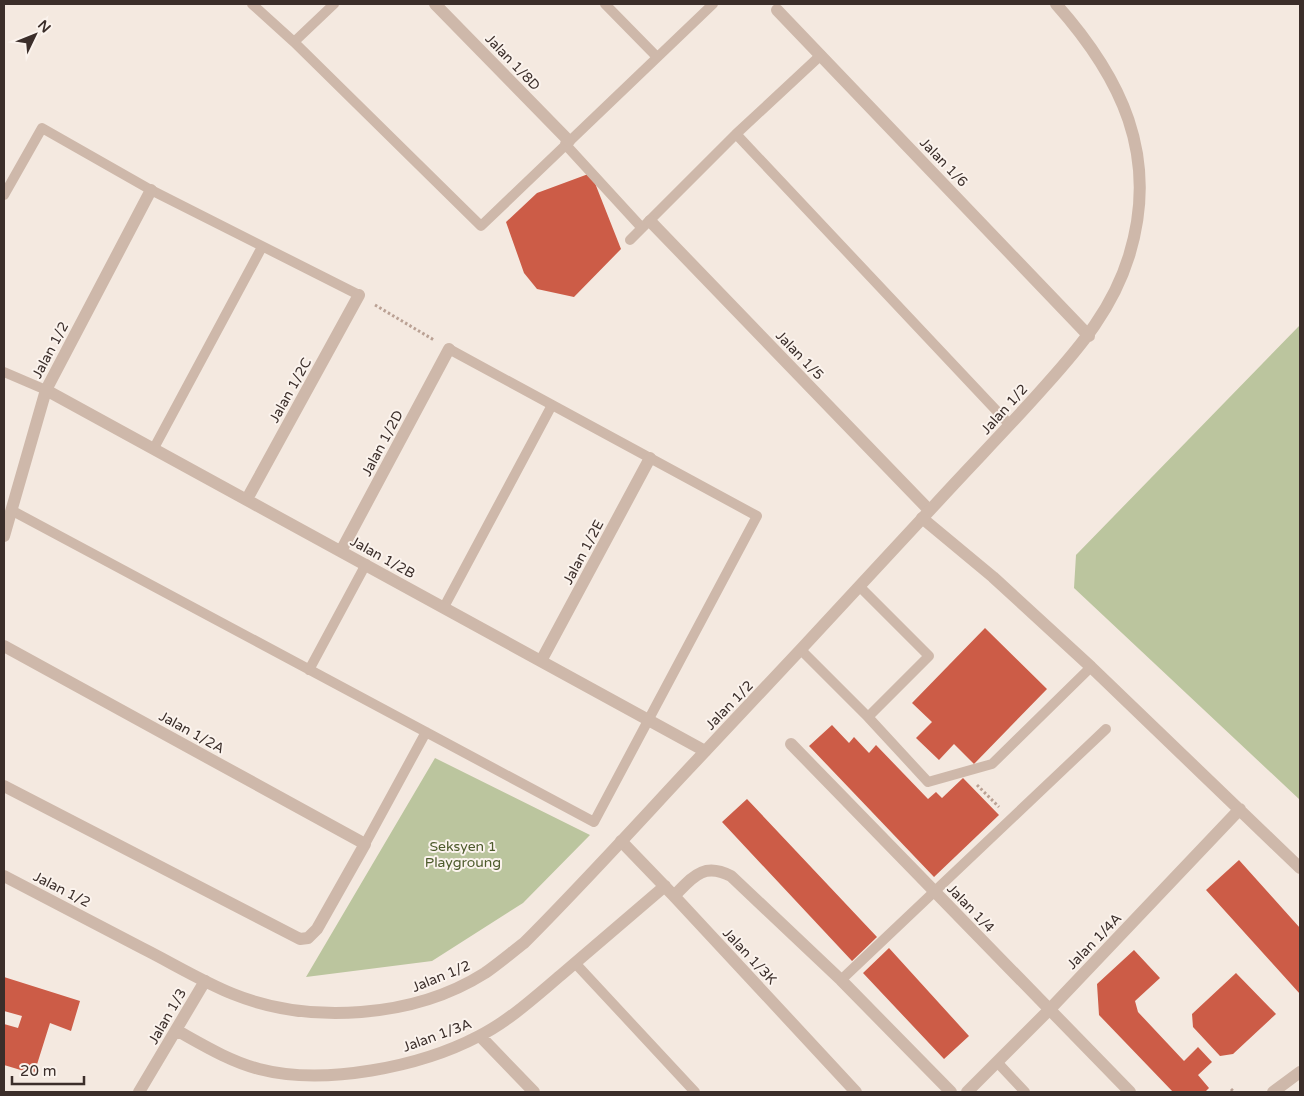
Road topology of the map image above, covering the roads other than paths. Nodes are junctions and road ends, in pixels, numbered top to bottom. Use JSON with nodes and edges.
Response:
{"nodes":[{"id":1,"x":252,"y":4,"type":"edge"},
{"id":2,"x":334,"y":4,"type":"edge"},
{"id":3,"x":435,"y":4,"type":"edge"},
{"id":4,"x":605,"y":4,"type":"edge"},
{"id":5,"x":713,"y":4,"type":"edge"},
{"id":6,"x":1056,"y":4,"type":"edge"},
{"id":7,"x":777,"y":10,"type":"dead end"},
{"id":8,"x":294,"y":42,"type":"junction"},
{"id":9,"x":820,"y":55,"type":"junction"},
{"id":10,"x":657,"y":57,"type":"junction"},
{"id":11,"x":736,"y":134,"type":"junction"},
{"id":12,"x":567,"y":143,"type":"junction"},
{"id":13,"x":152,"y":190,"type":"junction"},
{"id":14,"x":4,"y":194,"type":"edge"},
{"id":15,"x":646,"y":225,"type":"junction"},
{"id":16,"x":630,"y":240,"type":"dead end"},
{"id":17,"x":262,"y":247,"type":"junction"},
{"id":18,"x":359,"y":296,"type":"joint"},
{"id":19,"x":1089,"y":336,"type":"junction"},
{"id":20,"x":449,"y":349,"type":"joint"},
{"id":21,"x":4,"y":372,"type":"edge"},
{"id":22,"x":46,"y":390,"type":"junction"},
{"id":23,"x":552,"y":405,"type":"junction"},
{"id":24,"x":1010,"y":425,"type":"junction"},
{"id":25,"x":154,"y":448,"type":"junction"},
{"id":26,"x":650,"y":458,"type":"junction"},
{"id":27,"x":248,"y":499,"type":"junction"},
{"id":28,"x":10,"y":510,"type":"junction"},
{"id":29,"x":926,"y":514,"type":"junction"},
{"id":30,"x":4,"y":536,"type":"edge"},
{"id":31,"x":341,"y":551,"type":"junction"},
{"id":32,"x":366,"y":564,"type":"junction"},
{"id":33,"x":860,"y":587,"type":"junction"},
{"id":34,"x":444,"y":607,"type":"junction"},
{"id":35,"x":4,"y":646,"type":"edge"},
{"id":36,"x":801,"y":650,"type":"junction"},
{"id":37,"x":542,"y":661,"type":"junction"},
{"id":38,"x":1091,"y":667,"type":"junction"},
{"id":39,"x":309,"y":670,"type":"junction"},
{"id":40,"x":868,"y":717,"type":"junction"},
{"id":41,"x":648,"y":720,"type":"junction"},
{"id":42,"x":1106,"y":729,"type":"dead end"},
{"id":43,"x":426,"y":732,"type":"junction"},
{"id":44,"x":791,"y":744,"type":"dead end"},
{"id":45,"x":705,"y":751,"type":"junction"},
{"id":46,"x":4,"y":786,"type":"edge"},
{"id":47,"x":1240,"y":809,"type":"junction"},
{"id":48,"x":621,"y":842,"type":"junction"},
{"id":49,"x":365,"y":844,"type":"junction"},
{"id":50,"x":1300,"y":868,"type":"edge"},
{"id":51,"x":4,"y":876,"type":"edge"},
{"id":52,"x":664,"y":886,"type":"junction"},
{"id":53,"x":935,"y":892,"type":"junction"},
{"id":54,"x":674,"y":896,"type":"junction"},
{"id":55,"x":575,"y":963,"type":"junction"},
{"id":56,"x":205,"y":980,"type":"junction"},
{"id":57,"x":841,"y":980,"type":"junction"},
{"id":58,"x":1050,"y":1010,"type":"junction"},
{"id":59,"x":176,"y":1030,"type":"junction"},
{"id":60,"x":480,"y":1036,"type":"junction"},
{"id":61,"x":997,"y":1062,"type":"junction"},
{"id":62,"x":1300,"y":1072,"type":"edge"},
{"id":63,"x":139,"y":1092,"type":"edge"},
{"id":64,"x":534,"y":1092,"type":"edge"},
{"id":65,"x":695,"y":1092,"type":"edge"},
{"id":66,"x":856,"y":1092,"type":"edge"},
{"id":67,"x":950,"y":1092,"type":"edge"},
{"id":68,"x":967,"y":1092,"type":"edge"},
{"id":69,"x":1025,"y":1092,"type":"edge"},
{"id":70,"x":1130,"y":1092,"type":"edge"},
{"id":71,"x":1273,"y":1092,"type":"edge"}],
"edges":[{"from":1,"to":8,"type":"lane"},
{"from":2,"to":8,"type":"lane"},
{"from":3,"to":12,"type":"street","name":"Jalan 1/8D"},
{"from":4,"to":10,"type":"lane"},
{"from":5,"to":10,"type":"lane"},
{"from":6,"to":19,"type":"street","name":"Jalan 1/2"},
{"from":7,"to":9,"type":"street","name":"Jalan 1/6"},
{"from":8,"to":12,"type":"lane"},
{"from":9,"to":11,"type":"lane"},
{"from":9,"to":19,"type":"street","name":"Jalan 1/6"},
{"from":10,"to":12,"type":"lane"},
{"from":11,"to":15,"type":"lane"},
{"from":11,"to":24,"type":"lane"},
{"from":12,"to":15,"type":"lane"},
{"from":13,"to":14,"type":"lane"},
{"from":13,"to":17,"type":"lane"},
{"from":13,"to":22,"type":"street","name":"Jalan 1/2"},
{"from":15,"to":16,"type":"lane"},
{"from":15,"to":29,"type":"street","name":"Jalan 1/5"},
{"from":17,"to":18,"type":"lane"},
{"from":17,"to":25,"type":"lane"},
{"from":18,"to":27,"type":"street","name":"Jalan 1/2C"},
{"from":19,"to":24,"type":"street","name":"Jalan 1/2"},
{"from":20,"to":23,"type":"lane"},
{"from":20,"to":31,"type":"street","name":"Jalan 1/2D"},
{"from":21,"to":22,"type":"lane"},
{"from":22,"to":25,"type":"street","name":"Jalan 1/2B"},
{"from":22,"to":28,"type":"street","name":"Jalan 1/2"},
{"from":23,"to":26,"type":"lane"},
{"from":23,"to":34,"type":"lane"},
{"from":24,"to":29,"type":"street","name":"Jalan 1/2"},
{"from":25,"to":27,"type":"street","name":"Jalan 1/2B"},
{"from":26,"to":37,"type":"street","name":"Jalan 1/2E"},
{"from":26,"to":41,"type":"lane"},
{"from":27,"to":31,"type":"street","name":"Jalan 1/2B"},
{"from":28,"to":30,"type":"street","name":"Jalan 1/2"},
{"from":28,"to":39,"type":"lane"},
{"from":29,"to":33,"type":"street","name":"Jalan 1/2"},
{"from":29,"to":38,"type":"street","name":"Jalan 1/5"},
{"from":31,"to":32,"type":"street","name":"Jalan 1/2B"},
{"from":32,"to":34,"type":"street","name":"Jalan 1/2B"},
{"from":32,"to":39,"type":"lane"},
{"from":33,"to":36,"type":"street","name":"Jalan 1/2"},
{"from":33,"to":40,"type":"lane"},
{"from":34,"to":37,"type":"street","name":"Jalan 1/2B"},
{"from":35,"to":49,"type":"street","name":"Jalan 1/2A"},
{"from":36,"to":40,"type":"lane"},
{"from":36,"to":45,"type":"street","name":"Jalan 1/2"},
{"from":37,"to":41,"type":"street","name":"Jalan 1/2B"},
{"from":38,"to":40,"type":"lane"},
{"from":38,"to":47,"type":"street","name":"Jalan 1/5"},
{"from":39,"to":43,"type":"lane"},
{"from":41,"to":43,"type":"lane"},
{"from":41,"to":45,"type":"street","name":"Jalan 1/2B"},
{"from":42,"to":53,"type":"lane"},
{"from":43,"to":49,"type":"lane"},
{"from":44,"to":53,"type":"street","name":"Jalan 1/4"},
{"from":45,"to":48,"type":"street","name":"Jalan 1/2"},
{"from":46,"to":49,"type":"street"},
{"from":47,"to":50,"type":"street","name":"Jalan 1/5"},
{"from":47,"to":58,"type":"street","name":"Jalan 1/4A"},
{"from":48,"to":52,"type":"street","name":"Jalan 1/3K"},
{"from":48,"to":56,"type":"street","name":"Jalan 1/2"},
{"from":51,"to":56,"type":"street","name":"Jalan 1/2"},
{"from":52,"to":54,"type":"street","name":"Jalan 1/3K"},
{"from":52,"to":55,"type":"street","name":"Jalan 1/3A"},
{"from":53,"to":57,"type":"lane"},
{"from":53,"to":58,"type":"street","name":"Jalan 1/4"},
{"from":54,"to":57,"type":"street"},
{"from":54,"to":66,"type":"street","name":"Jalan 1/3K"},
{"from":55,"to":60,"type":"street","name":"Jalan 1/3A"},
{"from":55,"to":65,"type":"lane"},
{"from":56,"to":59,"type":"street","name":"Jalan 1/3"},
{"from":57,"to":67,"type":"street"},
{"from":58,"to":61,"type":"street","name":"Jalan 1/4A"},
{"from":58,"to":70,"type":"street","name":"Jalan 1/4"},
{"from":59,"to":60,"type":"street","name":"Jalan 1/3A"},
{"from":59,"to":63,"type":"street","name":"Jalan 1/3"},
{"from":60,"to":64,"type":"street"},
{"from":61,"to":68,"type":"street","name":"Jalan 1/4A"},
{"from":61,"to":69,"type":"lane"},
{"from":62,"to":71,"type":"street"}]}
